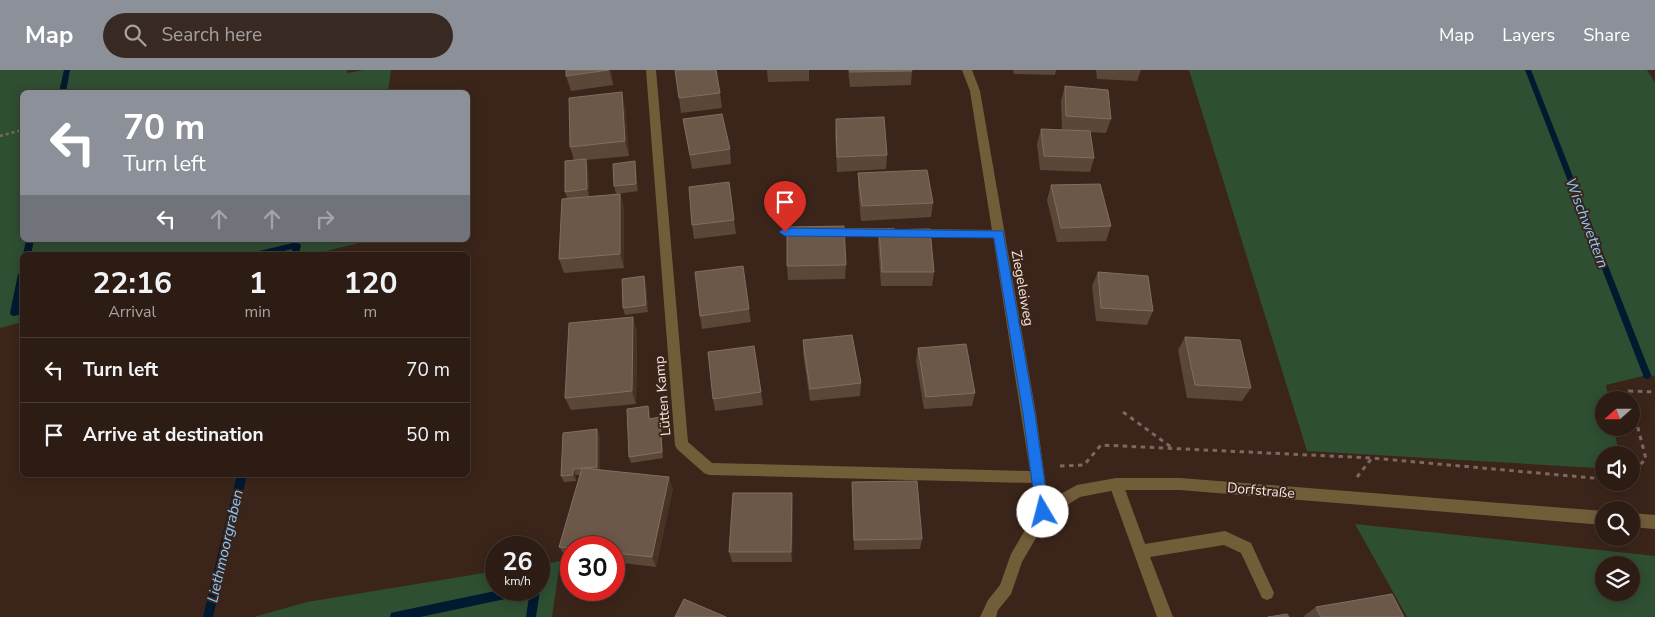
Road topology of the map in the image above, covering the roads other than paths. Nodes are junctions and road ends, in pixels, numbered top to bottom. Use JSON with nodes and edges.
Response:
{"nodes":[{"id":1,"x":651,"y":70,"type":"edge"},
{"id":2,"x":967,"y":70,"type":"edge"},
{"id":3,"x":813,"y":232,"type":"edge"},
{"id":4,"x":999,"y":234,"type":"junction"},
{"id":5,"x":1038,"y":477,"type":"junction"},
{"id":6,"x":1116,"y":484,"type":"junction"},
{"id":7,"x":1043,"y":512,"type":"junction"},
{"id":8,"x":1595,"y":517,"type":"edge"},
{"id":9,"x":1640,"y":521,"type":"edge"},
{"id":10,"x":1655,"y":522,"type":"edge"},
{"id":11,"x":1141,"y":552,"type":"junction"},
{"id":12,"x":1267,"y":593,"type":"dead end"},
{"id":13,"x":988,"y":617,"type":"edge"},
{"id":14,"x":1165,"y":617,"type":"edge"}],
"edges":[{"from":1,"to":5,"type":"street","name":"Lütten Kamp"},
{"from":2,"to":4,"type":"street","name":"Ziegeleiweg"},
{"from":3,"to":4,"type":"street"},
{"from":4,"to":5,"type":"street","name":"Ziegeleiweg"},
{"from":5,"to":7,"type":"street","name":"Ziegeleiweg"},
{"from":6,"to":7,"type":"street","name":"Dorfstraße"},
{"from":6,"to":8,"type":"street","name":"Dorfstraße"},
{"from":6,"to":11,"type":"street"},
{"from":7,"to":13,"type":"street","name":"Dorfstraße"},
{"from":9,"to":10,"type":"street"},
{"from":11,"to":12,"type":"street"},
{"from":11,"to":14,"type":"street"}]}
